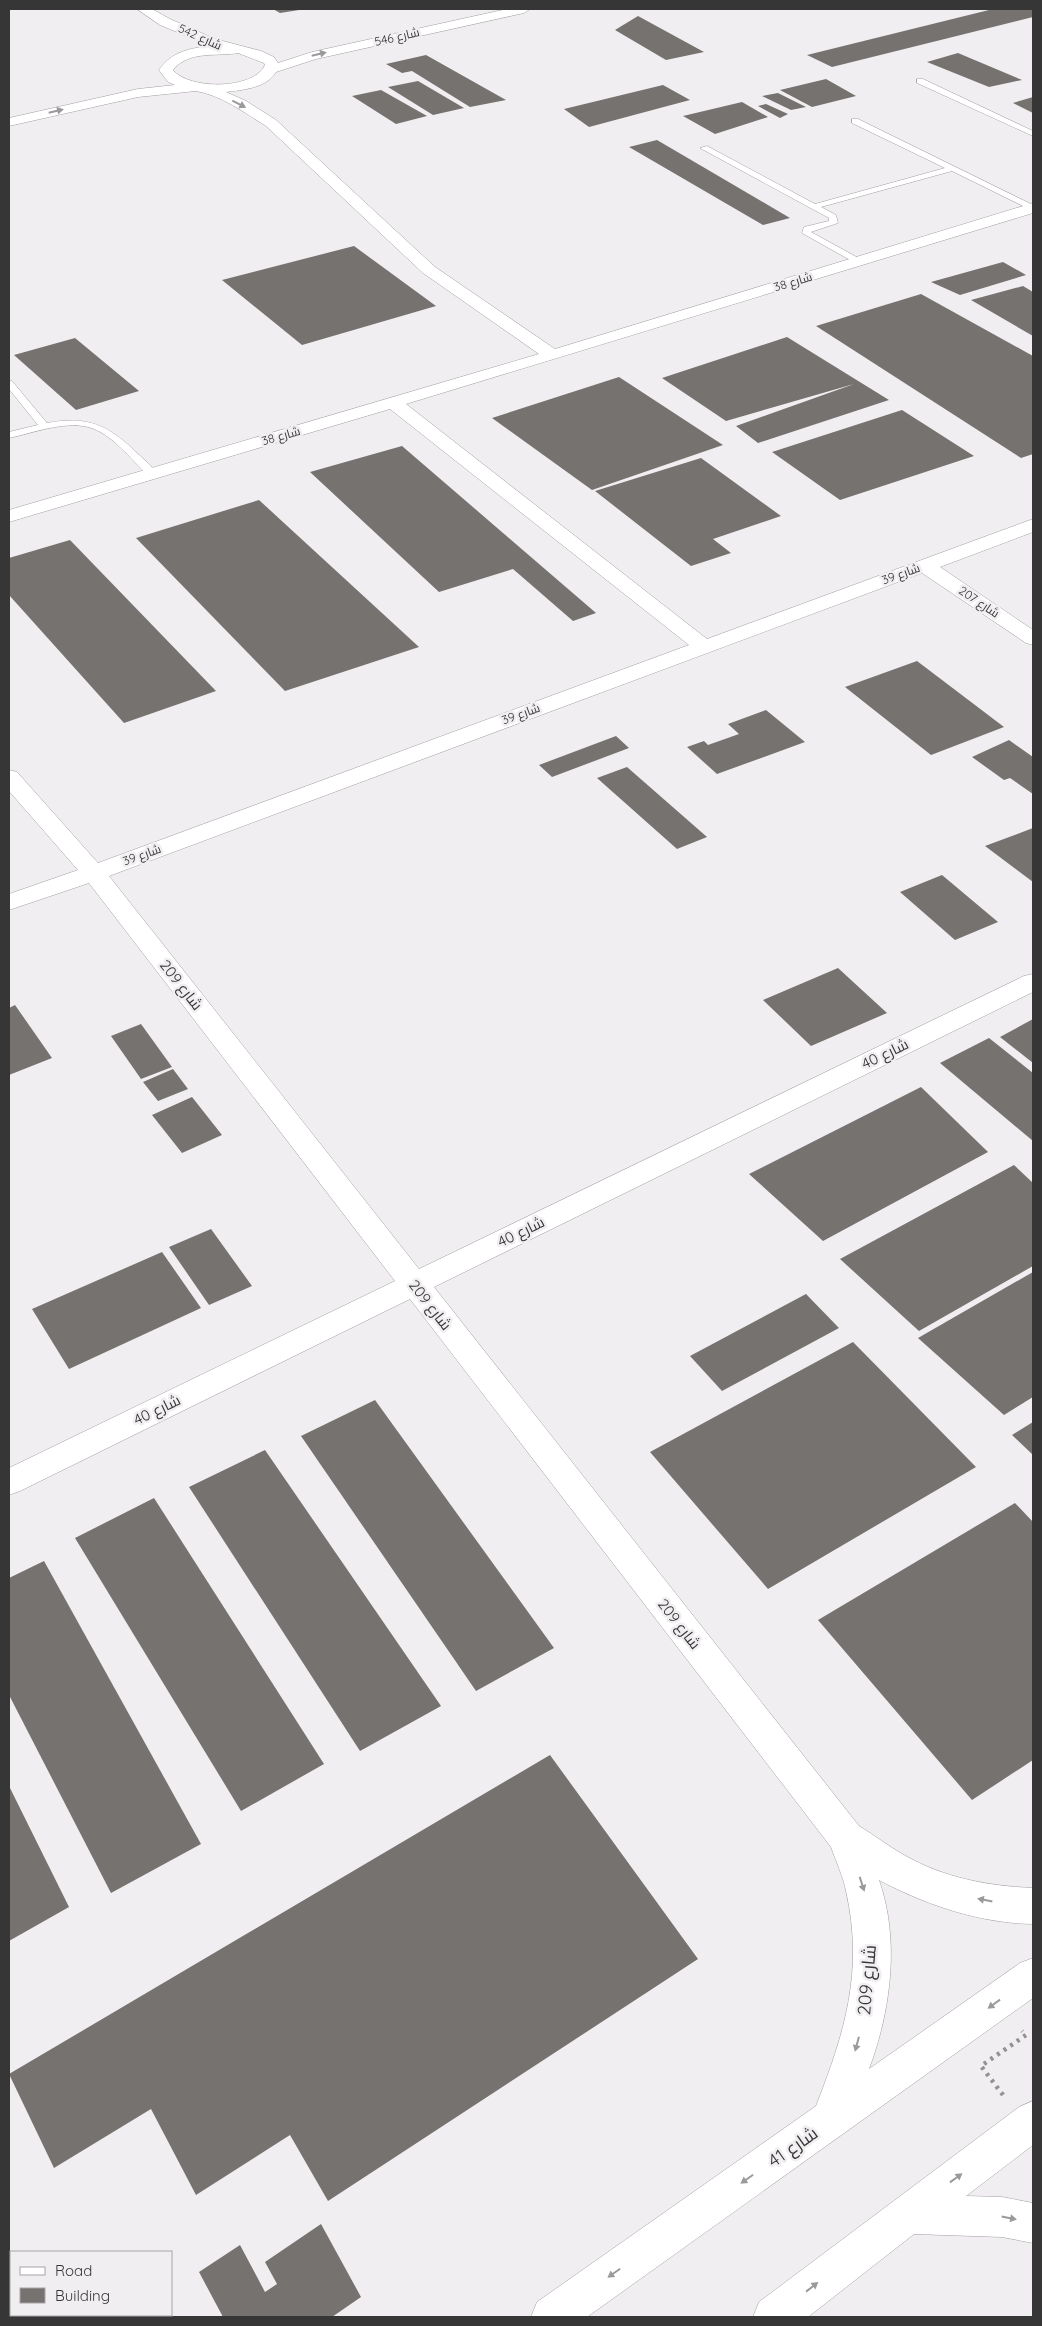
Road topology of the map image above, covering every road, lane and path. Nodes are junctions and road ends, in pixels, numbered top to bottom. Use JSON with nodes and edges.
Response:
{"nodes":[{"id":1,"x":144,"y":9,"type":"edge"},
{"id":2,"x":469,"y":9,"type":"edge"},
{"id":3,"x":524,"y":9,"type":"edge"},
{"id":4,"x":165,"y":22,"type":"junction"},
{"id":5,"x":299,"y":46,"type":"dead end"},
{"id":6,"x":282,"y":49,"type":"dead end"},
{"id":7,"x":241,"y":51,"type":"junction"},
{"id":8,"x":171,"y":63,"type":"junction"},
{"id":9,"x":268,"y":73,"type":"junction"},
{"id":10,"x":920,"y":82,"type":"dead end"},
{"id":11,"x":202,"y":88,"type":"junction"},
{"id":12,"x":9,"y":109,"type":"edge"},
{"id":13,"x":855,"y":121,"type":"dead end"},
{"id":14,"x":9,"y":122,"type":"edge"},
{"id":15,"x":271,"y":123,"type":"junction"},
{"id":16,"x":1033,"y":134,"type":"edge"},
{"id":17,"x":704,"y":148,"type":"dead end"},
{"id":18,"x":951,"y":169,"type":"junction"},
{"id":19,"x":813,"y":207,"type":"junction"},
{"id":20,"x":1033,"y":208,"type":"edge"},
{"id":21,"x":859,"y":262,"type":"junction"},
{"id":22,"x":553,"y":355,"type":"junction"},
{"id":23,"x":9,"y":383,"type":"edge"},
{"id":24,"x":393,"y":403,"type":"junction"},
{"id":25,"x":45,"y":428,"type":"junction"},
{"id":26,"x":9,"y":436,"type":"edge"},
{"id":27,"x":152,"y":473,"type":"junction"},
{"id":28,"x":9,"y":516,"type":"edge"},
{"id":29,"x":1033,"y":525,"type":"edge"},
{"id":30,"x":924,"y":565,"type":"junction"},
{"id":31,"x":1033,"y":639,"type":"edge"},
{"id":32,"x":704,"y":647,"type":"junction"},
{"id":33,"x":9,"y":777,"type":"edge"},
{"id":34,"x":9,"y":802,"type":"edge"},
{"id":35,"x":38,"y":809,"type":"junction"},
{"id":36,"x":94,"y":873,"type":"junction"},
{"id":37,"x":9,"y":902,"type":"edge"},
{"id":38,"x":1033,"y":982,"type":"edge"},
{"id":39,"x":414,"y":1284,"type":"junction"},
{"id":40,"x":9,"y":1482,"type":"edge"},
{"id":41,"x":846,"y":1838,"type":"junction"},
{"id":42,"x":1033,"y":1906,"type":"edge"},
{"id":43,"x":1033,"y":1976,"type":"edge"},
{"id":44,"x":999,"y":2000,"type":"junction"},
{"id":45,"x":830,"y":2121,"type":"junction"},
{"id":46,"x":1030,"y":2124,"type":"edge"},
{"id":47,"x":908,"y":2214,"type":"junction"},
{"id":48,"x":1033,"y":2223,"type":"edge"},
{"id":49,"x":552,"y":2317,"type":"edge"},
{"id":50,"x":774,"y":2317,"type":"edge"}],
"edges":[{"from":1,"to":4,"type":"street","name":"شارع 542"},
{"from":2,"to":5,"type":"street","name":"شارع 546"},
{"from":9,"to":3,"type":"street","name":"شارع 546","one_way":true},
{"from":4,"to":7,"type":"street","name":"شارع 542"},
{"from":4,"to":8,"type":"street","name":"شارع 542"},
{"from":6,"to":7,"type":"street"},
{"from":7,"to":8,"type":"street"},
{"from":7,"to":9,"type":"street","name":"شارع 542"},
{"from":8,"to":11,"type":"street"},
{"from":8,"to":12,"type":"street"},
{"from":9,"to":11,"type":"street","name":"شارع 546"},
{"from":9,"to":15,"type":"street"},
{"from":10,"to":16,"type":"lane"},
{"from":14,"to":11,"type":"street","one_way":true},
{"from":11,"to":15,"type":"street","one_way":true},
{"from":13,"to":18,"type":"lane"},
{"from":15,"to":22,"type":"street"},
{"from":17,"to":19,"type":"lane"},
{"from":18,"to":19,"type":"lane"},
{"from":18,"to":20,"type":"lane"},
{"from":19,"to":21,"type":"lane"},
{"from":20,"to":21,"type":"street","name":"شارع 38"},
{"from":21,"to":22,"type":"street","name":"شارع 38"},
{"from":22,"to":24,"type":"street","name":"شارع 38"},
{"from":23,"to":25,"type":"lane"},
{"from":24,"to":27,"type":"street","name":"شارع 38"},
{"from":24,"to":32,"type":"street"},
{"from":25,"to":26,"type":"lane"},
{"from":25,"to":27,"type":"lane"},
{"from":27,"to":28,"type":"street","name":"شارع 38"},
{"from":29,"to":30,"type":"street","name":"شارع 39"},
{"from":30,"to":31,"type":"street","name":"شارع 207"},
{"from":30,"to":32,"type":"street","name":"شارع 39"},
{"from":32,"to":36,"type":"street","name":"شارع 39"},
{"from":33,"to":35,"type":"street","name":"شارع 209"},
{"from":34,"to":35,"type":"street"},
{"from":35,"to":36,"type":"street","name":"شارع 209"},
{"from":36,"to":37,"type":"street","name":"شارع 39"},
{"from":36,"to":39,"type":"street","name":"شارع 209"},
{"from":38,"to":39,"type":"street","name":"شارع 40"},
{"from":39,"to":40,"type":"street","name":"شارع 40"},
{"from":39,"to":41,"type":"street","name":"شارع 209"},
{"from":42,"to":41,"type":"street","name":"شارع 209","one_way":true},
{"from":41,"to":45,"type":"street","name":"شارع 209","one_way":true},
{"from":43,"to":44,"type":"street","name":"شارع 41"},
{"from":44,"to":45,"type":"street","name":"شارع 41","one_way":true},
{"from":44,"to":46,"type":"path"},
{"from":45,"to":49,"type":"street","name":"شارع 41","one_way":true},
{"from":47,"to":46,"type":"street","one_way":true},
{"from":47,"to":48,"type":"street","one_way":true},
{"from":50,"to":47,"type":"street","one_way":true}]}
